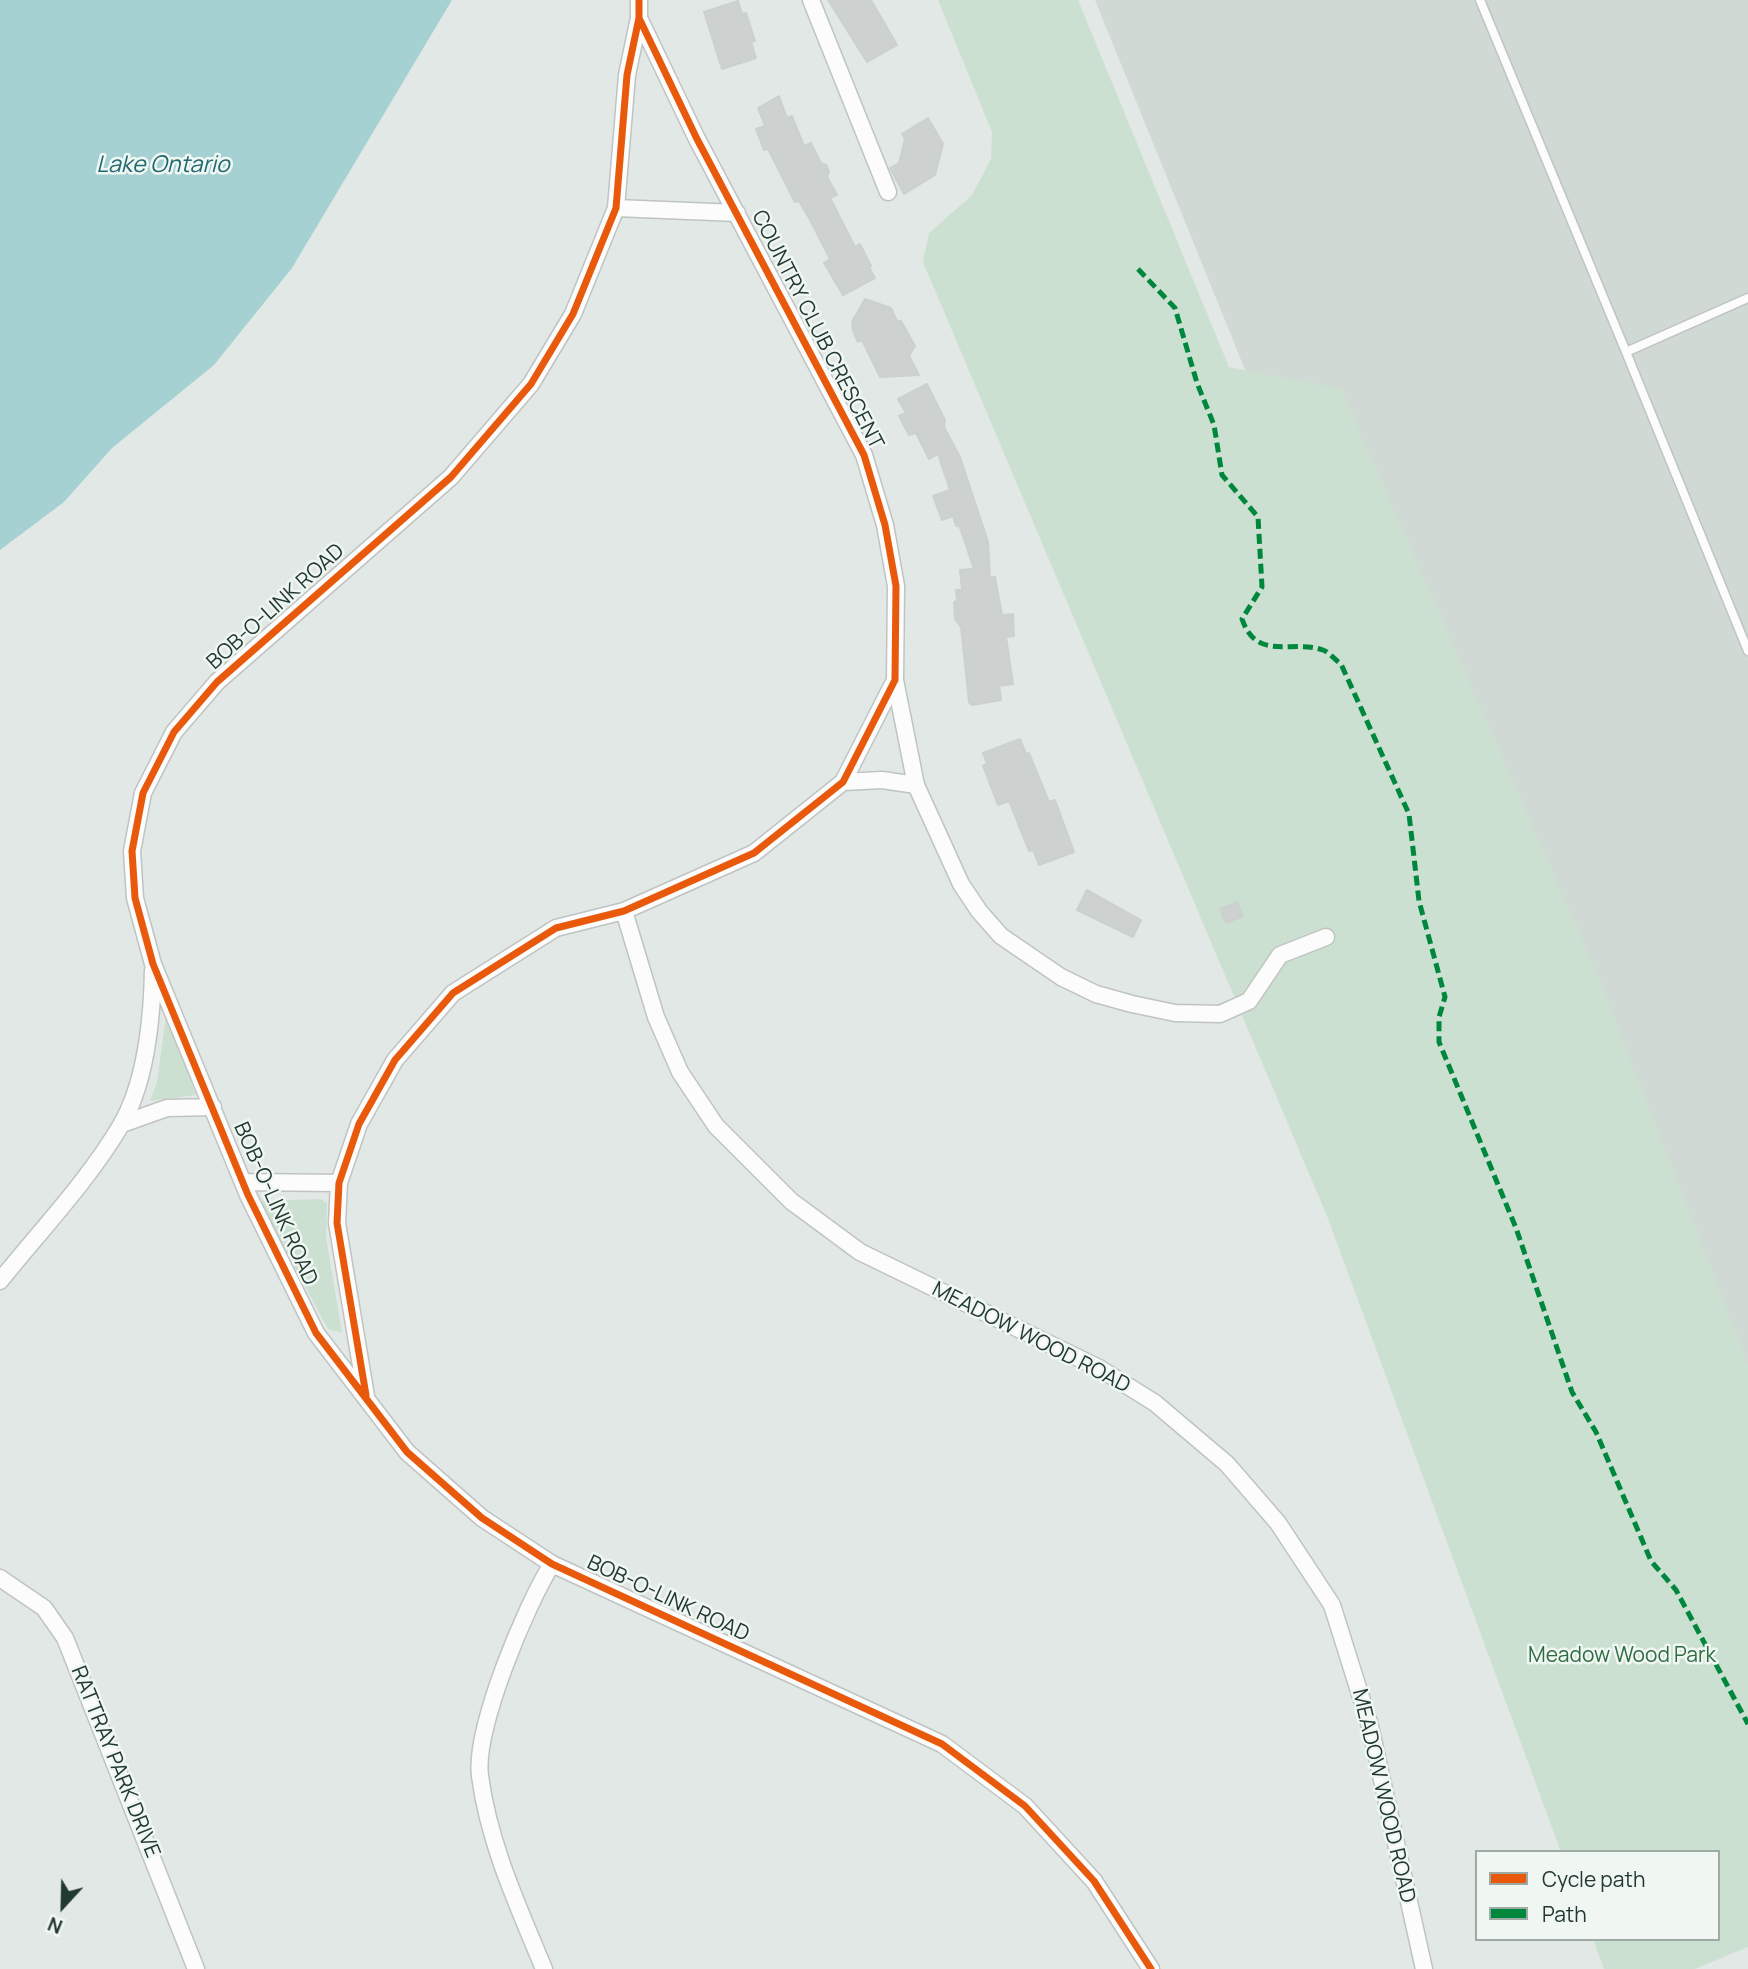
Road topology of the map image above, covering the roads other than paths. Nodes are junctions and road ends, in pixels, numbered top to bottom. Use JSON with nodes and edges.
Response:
{"nodes":[{"id":1,"x":639,"y":0,"type":"edge"},
{"id":2,"x":811,"y":0,"type":"edge"},
{"id":3,"x":1480,"y":0,"type":"edge"},
{"id":4,"x":639,"y":18,"type":"junction"},
{"id":5,"x":888,"y":192,"type":"dead end"},
{"id":6,"x":617,"y":208,"type":"junction"},
{"id":7,"x":737,"y":212,"type":"junction"},
{"id":8,"x":1748,"y":298,"type":"edge"},
{"id":9,"x":1626,"y":352,"type":"junction"},
{"id":10,"x":1748,"y":651,"type":"edge"},
{"id":11,"x":895,"y":680,"type":"junction"},
{"id":12,"x":843,"y":782,"type":"junction"},
{"id":13,"x":916,"y":785,"type":"junction"},
{"id":14,"x":624,"y":911,"type":"junction"},
{"id":15,"x":1326,"y":937,"type":"dead end"},
{"id":16,"x":153,"y":964,"type":"junction"},
{"id":17,"x":213,"y":1107,"type":"junction"},
{"id":18,"x":122,"y":1124,"type":"junction"},
{"id":19,"x":244,"y":1182,"type":"junction"},
{"id":20,"x":339,"y":1183,"type":"junction"},
{"id":21,"x":0,"y":1281,"type":"edge"},
{"id":22,"x":366,"y":1398,"type":"junction"},
{"id":23,"x":552,"y":1564,"type":"junction"},
{"id":24,"x":0,"y":1578,"type":"edge"},
{"id":25,"x":196,"y":1969,"type":"edge"},
{"id":26,"x":544,"y":1969,"type":"edge"},
{"id":27,"x":1151,"y":1969,"type":"edge"},
{"id":28,"x":1424,"y":1969,"type":"edge"}],
"edges":[{"from":1,"to":4,"type":"street"},
{"from":2,"to":5,"type":"street"},
{"from":3,"to":9,"type":"lane"},
{"from":4,"to":6,"type":"street","name":"BOB-O-LINK ROAD"},
{"from":4,"to":7,"type":"street","name":"COUNTRY CLUB CRESCENT"},
{"from":6,"to":7,"type":"street"},
{"from":6,"to":16,"type":"street","name":"BOB-O-LINK ROAD"},
{"from":7,"to":11,"type":"street","name":"COUNTRY CLUB CRESCENT"},
{"from":8,"to":9,"type":"lane"},
{"from":9,"to":10,"type":"lane"},
{"from":11,"to":12,"type":"street","name":"COUNTRY CLUB CRESCENT"},
{"from":11,"to":13,"type":"street"},
{"from":12,"to":13,"type":"street"},
{"from":12,"to":14,"type":"street","name":"COUNTRY CLUB CRESCENT"},
{"from":13,"to":15,"type":"street"},
{"from":14,"to":20,"type":"street","name":"COUNTRY CLUB CRESCENT"},
{"from":14,"to":28,"type":"street","name":"MEADOW WOOD ROAD"},
{"from":16,"to":17,"type":"street","name":"BOB-O-LINK ROAD"},
{"from":16,"to":18,"type":"street"},
{"from":17,"to":18,"type":"street"},
{"from":17,"to":19,"type":"street","name":"BOB-O-LINK ROAD"},
{"from":18,"to":21,"type":"street"},
{"from":19,"to":20,"type":"street","name":"BOB-O-LINK ROAD"},
{"from":19,"to":22,"type":"street","name":"BOB-O-LINK ROAD"},
{"from":20,"to":22,"type":"street","name":"COUNTRY CLUB CRESCENT"},
{"from":22,"to":23,"type":"street","name":"BOB-O-LINK ROAD"},
{"from":23,"to":26,"type":"street"},
{"from":23,"to":27,"type":"street","name":"BOB-O-LINK ROAD"},
{"from":24,"to":25,"type":"street","name":"RATTRAY PARK DRIVE"}]}
